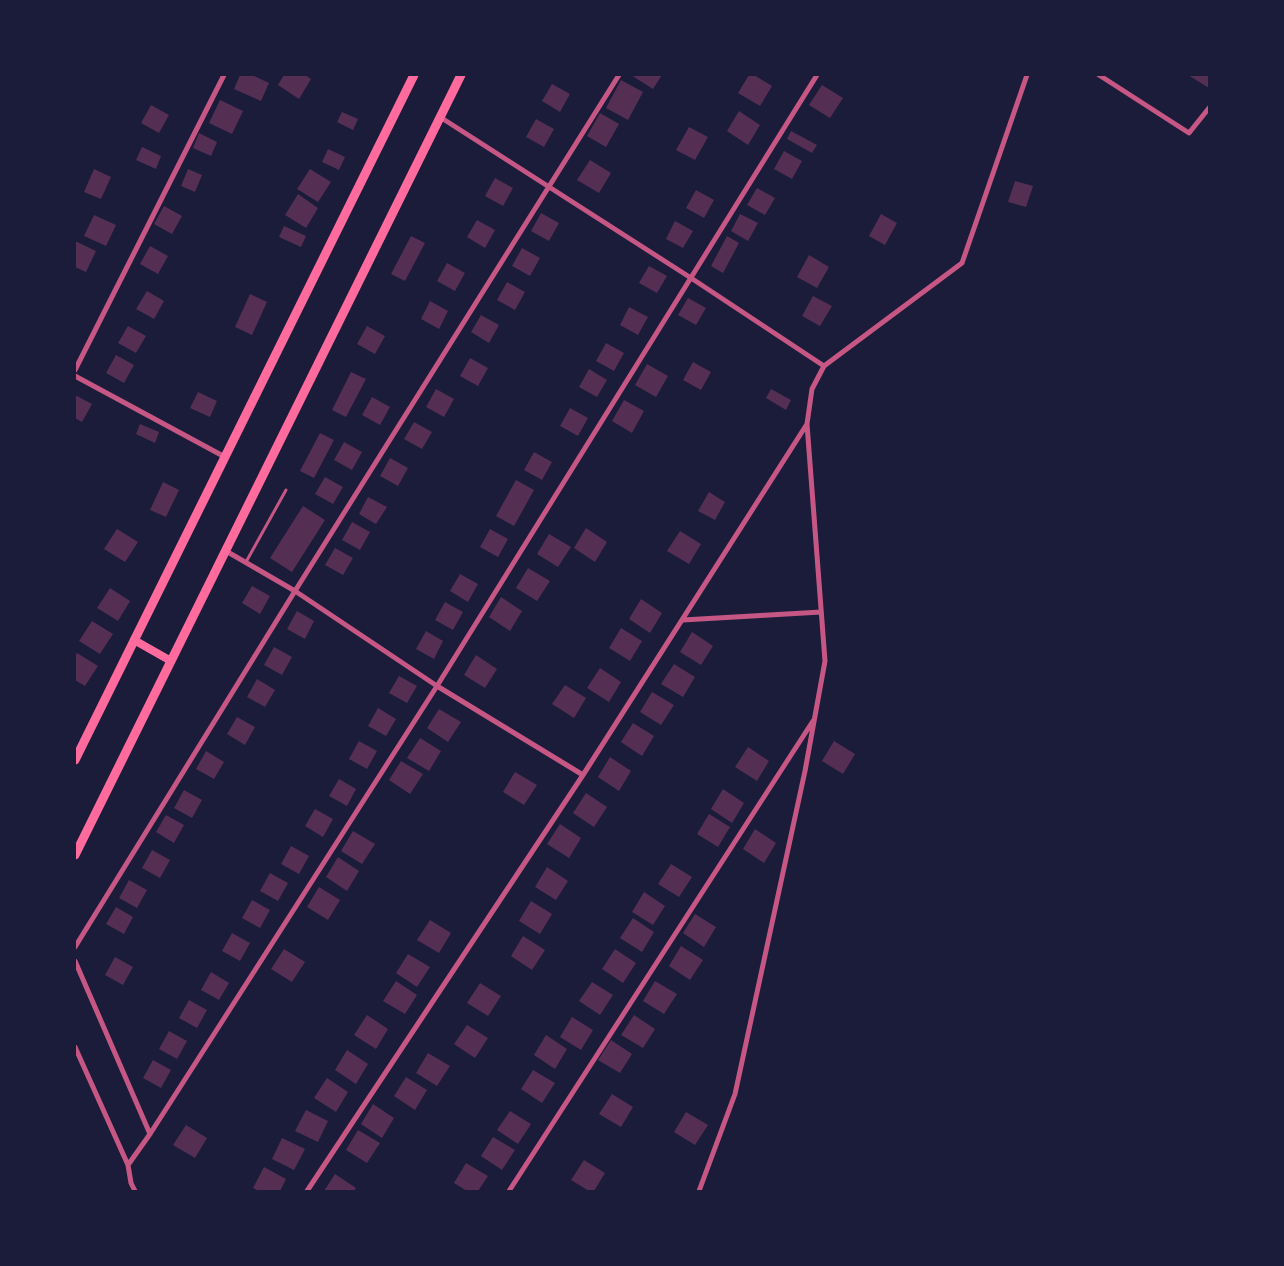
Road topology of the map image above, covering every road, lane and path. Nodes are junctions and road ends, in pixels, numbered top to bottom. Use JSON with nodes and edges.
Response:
{"nodes":[{"id":1,"x":224,"y":75,"type":"edge"},
{"id":2,"x":414,"y":75,"type":"edge"},
{"id":3,"x":461,"y":75,"type":"edge"},
{"id":4,"x":619,"y":75,"type":"edge"},
{"id":5,"x":817,"y":75,"type":"edge"},
{"id":6,"x":1027,"y":75,"type":"edge"},
{"id":7,"x":1099,"y":75,"type":"edge"},
{"id":8,"x":1209,"y":108,"type":"edge"},
{"id":9,"x":440,"y":117,"type":"junction"},
{"id":10,"x":549,"y":187,"type":"junction"},
{"id":11,"x":691,"y":278,"type":"junction"},
{"id":12,"x":824,"y":366,"type":"junction"},
{"id":13,"x":75,"y":370,"type":"edge"},
{"id":14,"x":75,"y":376,"type":"edge"},
{"id":15,"x":807,"y":424,"type":"junction"},
{"id":16,"x":225,"y":457,"type":"junction"},
{"id":17,"x":286,"y":490,"type":"dead end"},
{"id":18,"x":226,"y":551,"type":"junction"},
{"id":19,"x":245,"y":562,"type":"junction"},
{"id":20,"x":295,"y":591,"type":"junction"},
{"id":21,"x":821,"y":612,"type":"junction"},
{"id":22,"x":683,"y":620,"type":"junction"},
{"id":23,"x":134,"y":640,"type":"junction"},
{"id":24,"x":171,"y":661,"type":"junction"},
{"id":25,"x":437,"y":686,"type":"junction"},
{"id":26,"x":815,"y":718,"type":"junction"},
{"id":27,"x":75,"y":760,"type":"edge"},
{"id":28,"x":583,"y":775,"type":"junction"},
{"id":29,"x":75,"y":855,"type":"edge"},
{"id":30,"x":75,"y":947,"type":"edge"},
{"id":31,"x":75,"y":961,"type":"edge"},
{"id":32,"x":75,"y":1047,"type":"edge"},
{"id":33,"x":150,"y":1134,"type":"junction"},
{"id":34,"x":128,"y":1165,"type":"junction"},
{"id":35,"x":131,"y":1183,"type":"junction"},
{"id":36,"x":127,"y":1191,"type":"edge"},
{"id":37,"x":135,"y":1191,"type":"edge"},
{"id":38,"x":307,"y":1191,"type":"edge"},
{"id":39,"x":509,"y":1191,"type":"edge"},
{"id":40,"x":699,"y":1191,"type":"edge"}],
"edges":[{"from":1,"to":13,"type":"street"},
{"from":2,"to":16,"type":"main road"},
{"from":3,"to":9,"type":"main road"},
{"from":4,"to":10,"type":"street"},
{"from":5,"to":11,"type":"street"},
{"from":6,"to":12,"type":"street"},
{"from":7,"to":8,"type":"street"},
{"from":9,"to":10,"type":"street"},
{"from":9,"to":18,"type":"main road"},
{"from":10,"to":11,"type":"street"},
{"from":10,"to":20,"type":"street"},
{"from":11,"to":12,"type":"street"},
{"from":11,"to":25,"type":"street"},
{"from":12,"to":15,"type":"street"},
{"from":14,"to":16,"type":"street"},
{"from":15,"to":21,"type":"street"},
{"from":15,"to":22,"type":"street"},
{"from":16,"to":23,"type":"main road"},
{"from":17,"to":19,"type":"lane"},
{"from":18,"to":19,"type":"street"},
{"from":18,"to":24,"type":"main road"},
{"from":19,"to":20,"type":"street"},
{"from":20,"to":25,"type":"street"},
{"from":20,"to":30,"type":"street"},
{"from":21,"to":22,"type":"street"},
{"from":21,"to":26,"type":"street"},
{"from":22,"to":28,"type":"street"},
{"from":23,"to":24,"type":"main road"},
{"from":23,"to":27,"type":"main road"},
{"from":24,"to":29,"type":"main road"},
{"from":25,"to":28,"type":"street"},
{"from":25,"to":33,"type":"street"},
{"from":26,"to":39,"type":"street"},
{"from":26,"to":40,"type":"street"},
{"from":28,"to":38,"type":"street"},
{"from":31,"to":33,"type":"street"},
{"from":32,"to":34,"type":"street"},
{"from":33,"to":34,"type":"street"},
{"from":34,"to":35,"type":"street"},
{"from":35,"to":36,"type":"street"},
{"from":35,"to":37,"type":"street"}]}
